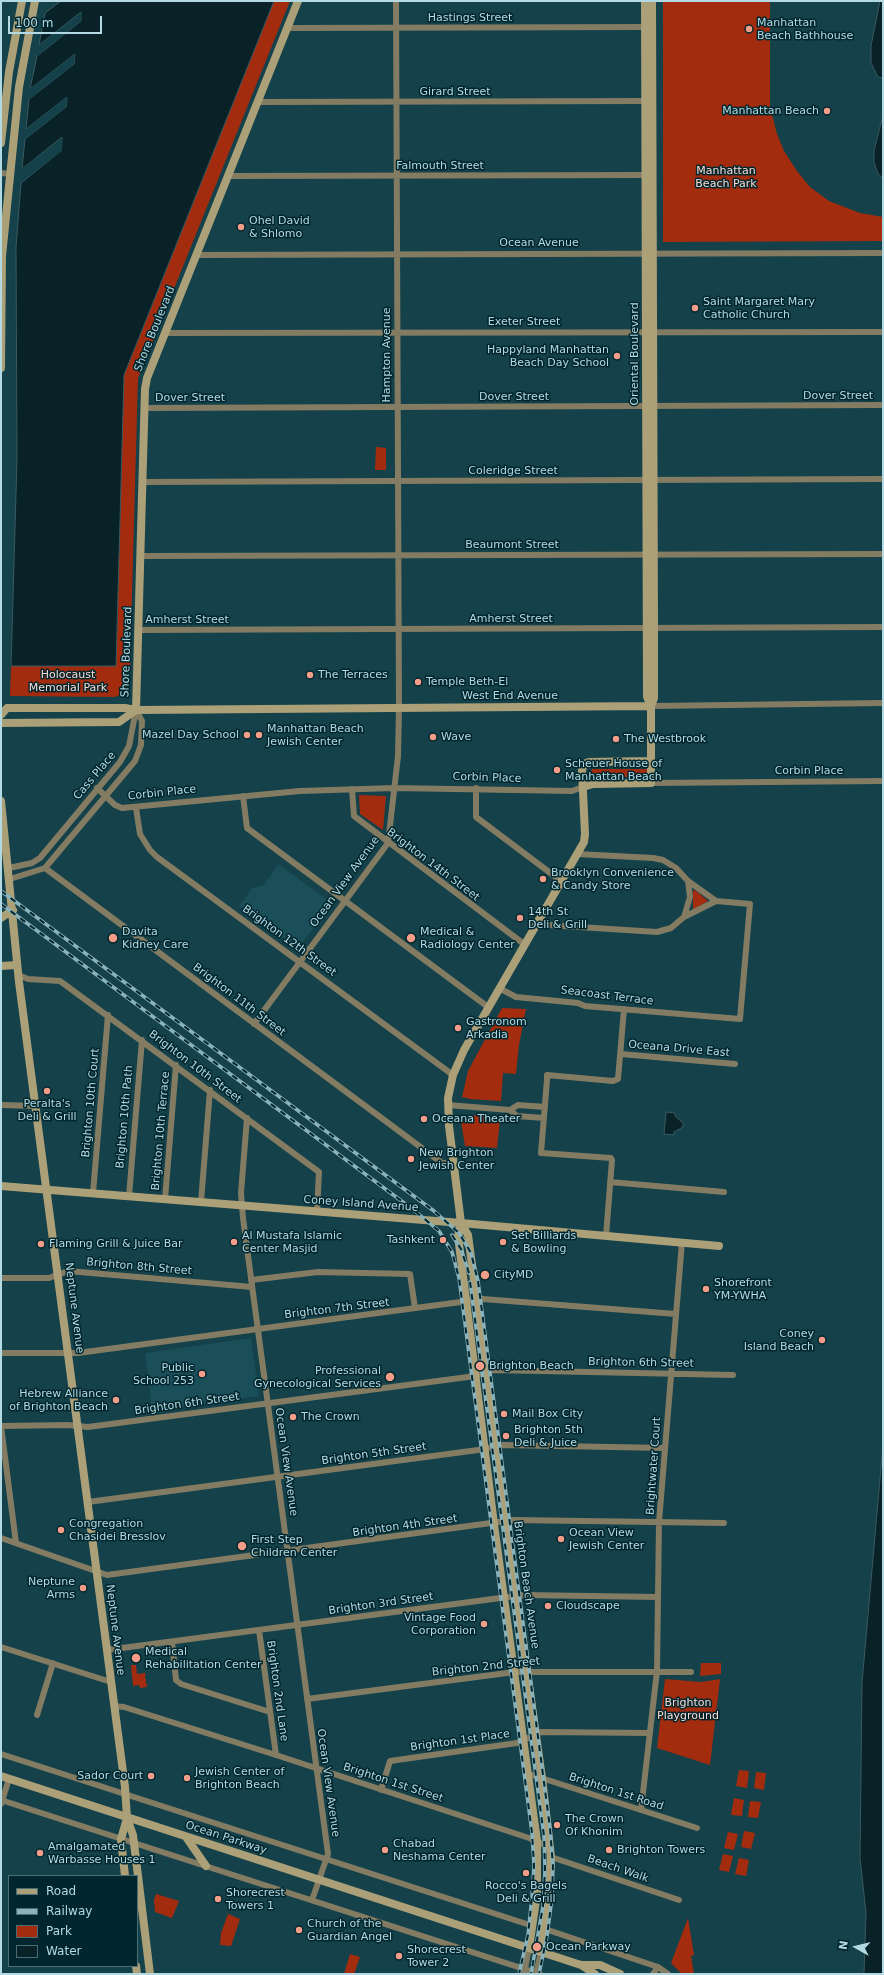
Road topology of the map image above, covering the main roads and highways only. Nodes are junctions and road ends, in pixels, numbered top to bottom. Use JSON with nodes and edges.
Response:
{"nodes":[{"id":1,"x":22,"y":1,"type":"edge"},
{"id":2,"x":35,"y":1,"type":"edge"},
{"id":3,"x":298,"y":1,"type":"edge"},
{"id":4,"x":644,"y":1,"type":"edge"},
{"id":5,"x":652,"y":1,"type":"edge"},
{"id":6,"x":648,"y":28,"type":"junction"},
{"id":7,"x":1,"y":144,"type":"edge"},
{"id":8,"x":2,"y":256,"type":"edge"},
{"id":9,"x":1,"y":351,"type":"edge"},
{"id":10,"x":1,"y":368,"type":"edge"},
{"id":11,"x":651,"y":706,"type":"junction"},
{"id":12,"x":136,"y":710,"type":"junction"},
{"id":13,"x":1,"y":715,"type":"edge"},
{"id":14,"x":1,"y":723,"type":"edge"},
{"id":15,"x":651,"y":761,"type":"junction"},
{"id":16,"x":651,"y":783,"type":"joint"},
{"id":17,"x":584,"y":787,"type":"junction"},
{"id":18,"x":1,"y":801,"type":"edge"},
{"id":19,"x":13,"y":910,"type":"junction"},
{"id":20,"x":1,"y":918,"type":"edge"},
{"id":21,"x":17,"y":965,"type":"junction"},
{"id":22,"x":1,"y":966,"type":"edge"},
{"id":23,"x":1,"y":1186,"type":"edge"},
{"id":24,"x":47,"y":1189,"type":"junction"},
{"id":25,"x":461,"y":1223,"type":"junction"},
{"id":26,"x":718,"y":1246,"type":"dead end"},
{"id":27,"x":5,"y":1778,"type":"edge"},
{"id":28,"x":127,"y":1818,"type":"junction"},
{"id":29,"x":186,"y":1837,"type":"junction"},
{"id":30,"x":206,"y":1866,"type":"road end"},
{"id":31,"x":126,"y":1875,"type":"edge"},
{"id":32,"x":138,"y":1875,"type":"edge"},
{"id":33,"x":138,"y":1876,"type":"edge"},
{"id":34,"x":530,"y":1948,"type":"junction"},
{"id":35,"x":541,"y":1952,"type":"junction"},
{"id":36,"x":581,"y":1965,"type":"junction"},
{"id":37,"x":150,"y":1974,"type":"edge"},
{"id":38,"x":595,"y":1974,"type":"edge"},
{"id":39,"x":620,"y":1974,"type":"edge"}],
"edges":[{"from":1,"to":7,"type":"main road"},
{"from":2,"to":8,"type":"main road"},
{"from":3,"to":12,"type":"main road","name":"Shore Boulevard"},
{"from":4,"to":6,"type":"main road","name":"Oriental Boulevard"},
{"from":5,"to":6,"type":"main road","name":"Oriental Boulevard"},
{"from":6,"to":11,"type":"main road","name":"Oriental Boulevard"},
{"from":8,"to":9,"type":"main road"},
{"from":9,"to":10,"type":"main road"},
{"from":11,"to":12,"type":"main road","name":"West End Avenue"},
{"from":11,"to":15,"type":"main road","name":"Oriental Boulevard"},
{"from":12,"to":13,"type":"main road","name":"Shore Boulevard"},
{"from":12,"to":14,"type":"main road","name":"Shore Boulevard"},
{"from":15,"to":16,"type":"main road","name":"Oriental Boulevard"},
{"from":15,"to":17,"type":"main road","name":"Brighton Beach Avenue"},
{"from":16,"to":17,"type":"main road","name":"Corbin Place"},
{"from":17,"to":25,"type":"main road","name":"Brighton Beach Avenue"},
{"from":18,"to":19,"type":"main road","name":"Neptune Avenue"},
{"from":19,"to":20,"type":"main road"},
{"from":19,"to":21,"type":"main road","name":"Neptune Avenue"},
{"from":21,"to":22,"type":"main road"},
{"from":21,"to":24,"type":"main road","name":"Neptune Avenue"},
{"from":23,"to":24,"type":"main road","name":"Coney Island Avenue"},
{"from":24,"to":25,"type":"main road","name":"Coney Island Avenue"},
{"from":24,"to":28,"type":"main road","name":"Neptune Avenue"},
{"from":25,"to":26,"type":"main road","name":"Coney Island Avenue"},
{"from":25,"to":34,"type":"main road","name":"Brighton Beach Avenue"},
{"from":25,"to":35,"type":"main road","name":"Brighton Beach Avenue"},
{"from":27,"to":28,"type":"main road","name":"Ocean Parkway"},
{"from":28,"to":29,"type":"main road","name":"Ocean Parkway"},
{"from":28,"to":31,"type":"main road","name":"Neptune Avenue"},
{"from":28,"to":32,"type":"main road","name":"Neptune Avenue"},
{"from":29,"to":30,"type":"main road"},
{"from":29,"to":34,"type":"main road","name":"Ocean Parkway"},
{"from":33,"to":37,"type":"main road","name":"Neptune Avenue"},
{"from":34,"to":35,"type":"main road","name":"Ocean Parkway"},
{"from":35,"to":36,"type":"main road","name":"Ocean Parkway"},
{"from":36,"to":38,"type":"main road","name":"Ocean Parkway"},
{"from":36,"to":39,"type":"main road","name":"Ocean Parkway"}]}
